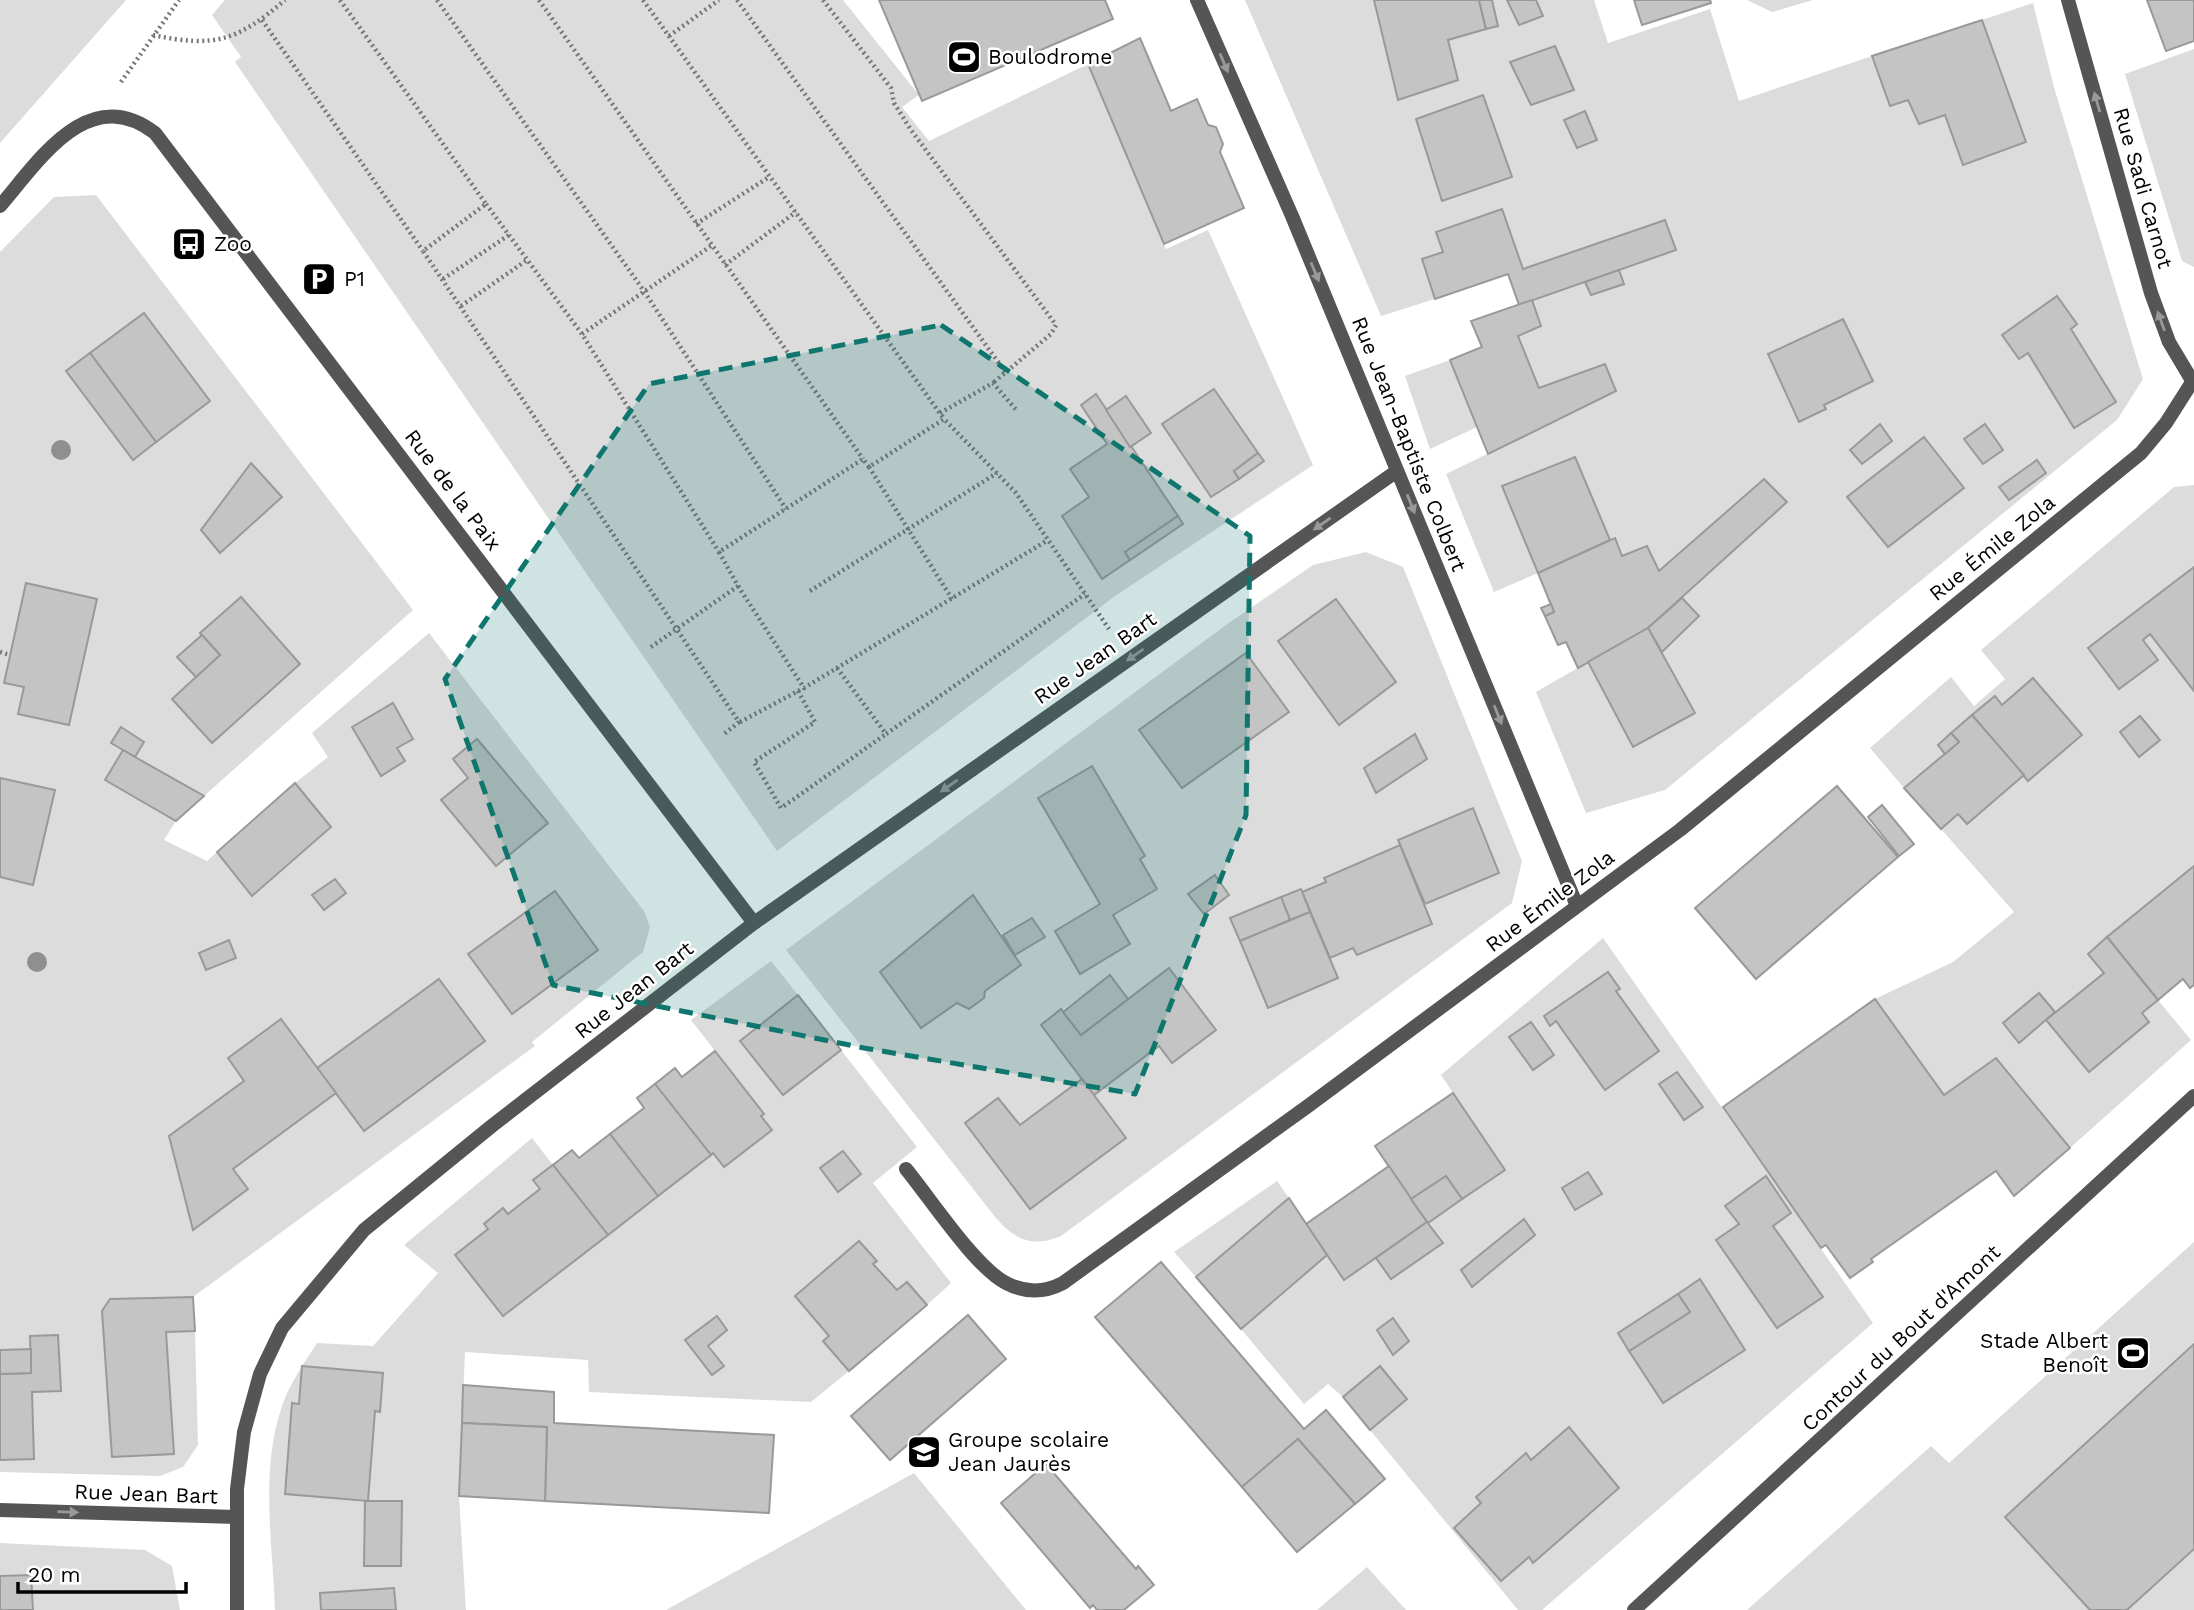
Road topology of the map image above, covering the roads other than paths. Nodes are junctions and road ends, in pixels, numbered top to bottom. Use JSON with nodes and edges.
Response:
{"nodes":[{"id":1,"x":1197,"y":0,"type":"edge"},
{"id":2,"x":2068,"y":0,"type":"edge"},
{"id":3,"x":0,"y":205,"type":"edge"},
{"id":4,"x":2193,"y":381,"type":"edge"},
{"id":5,"x":1397,"y":471,"type":"junction"},
{"id":6,"x":1577,"y":906,"type":"junction"},
{"id":7,"x":754,"y":923,"type":"junction"},
{"id":8,"x":2194,"y":1096,"type":"edge"},
{"id":9,"x":906,"y":1168,"type":"dead end"},
{"id":10,"x":0,"y":1510,"type":"edge"},
{"id":11,"x":237,"y":1517,"type":"junction"},
{"id":12,"x":237,"y":1610,"type":"edge"},
{"id":13,"x":1634,"y":1610,"type":"edge"}],
"edges":[{"from":1,"to":5,"type":"street","name":"Rue Jean-Baptiste Colbert","one_way":true},
{"from":4,"to":2,"type":"street","name":"Rue Sadi Carnot","one_way":true},
{"from":3,"to":7,"type":"street","name":"Rue de la Paix"},
{"from":4,"to":6,"type":"street","name":"Rue Émile Zola"},
{"from":5,"to":6,"type":"street","name":"Rue Jean-Baptiste Colbert","one_way":true},
{"from":5,"to":7,"type":"street","name":"Rue Jean Bart","one_way":true},
{"from":6,"to":9,"type":"street","name":"Rue Émile Zola"},
{"from":7,"to":11,"type":"street","name":"Rue Jean Bart"},
{"from":8,"to":13,"type":"street","name":"Contour du Bout d'Amont"},
{"from":10,"to":11,"type":"street","name":"Rue Jean Bart","one_way":true},
{"from":11,"to":12,"type":"street"}]}
